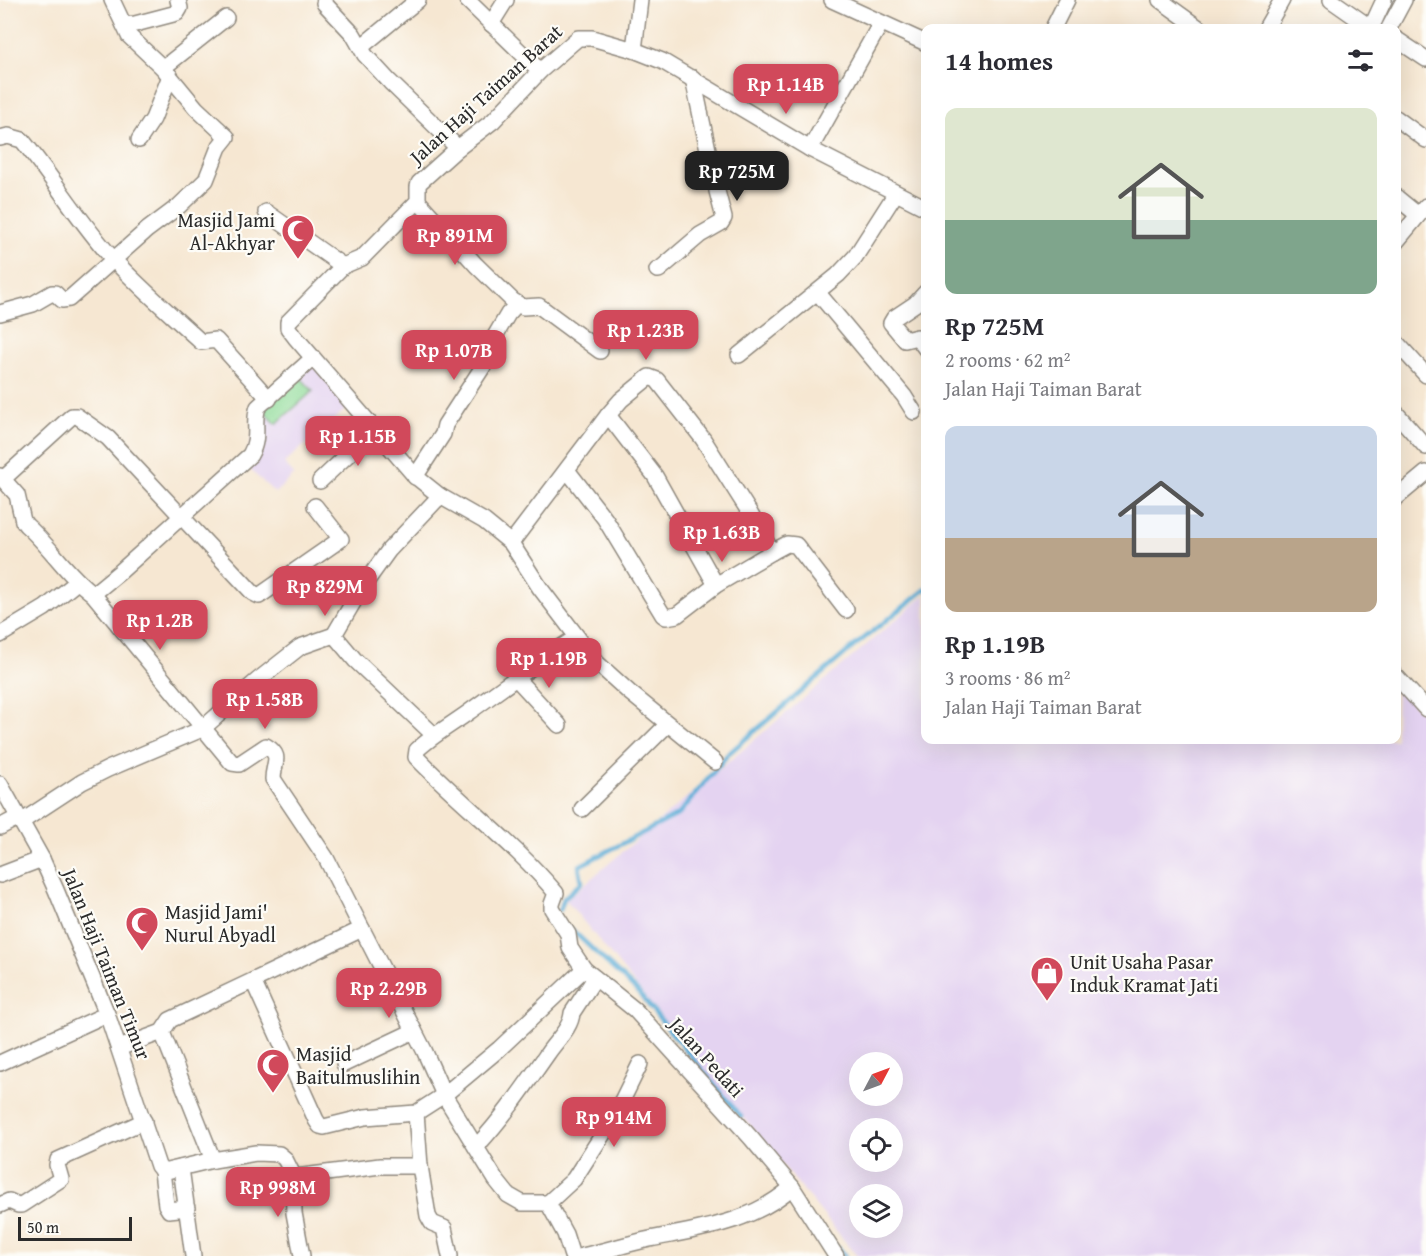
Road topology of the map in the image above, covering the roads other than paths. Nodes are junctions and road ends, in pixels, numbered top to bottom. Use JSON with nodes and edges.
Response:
{"nodes":[{"id":1,"x":112,"y":0,"type":"edge"},
{"id":2,"x":178,"y":0,"type":"edge"},
{"id":3,"x":418,"y":0,"type":"edge"},
{"id":4,"x":467,"y":0,"type":"edge"},
{"id":5,"x":506,"y":0,"type":"edge"},
{"id":6,"x":640,"y":0,"type":"edge"},
{"id":7,"x":832,"y":0,"type":"edge"},
{"id":8,"x":1067,"y":0,"type":"edge"},
{"id":9,"x":1160,"y":0,"type":"edge"},
{"id":10,"x":1282,"y":0,"type":"edge"},
{"id":11,"x":1331,"y":0,"type":"edge"},
{"id":12,"x":1384,"y":0,"type":"edge"},
{"id":13,"x":1404,"y":0,"type":"edge"},
{"id":14,"x":324,"y":3,"type":"dead end"},
{"id":15,"x":226,"y":18,"type":"dead end"},
{"id":16,"x":881,"y":22,"type":"junction"},
{"id":17,"x":491,"y":24,"type":"junction"},
{"id":18,"x":1055,"y":24,"type":"edge"},
{"id":19,"x":1193,"y":24,"type":"edge"},
{"id":20,"x":1268,"y":24,"type":"edge"},
{"id":21,"x":1365,"y":24,"type":"edge"},
{"id":22,"x":1373,"y":24,"type":"edge"},
{"id":23,"x":1391,"y":24,"type":"edge"},
{"id":24,"x":124,"y":25,"type":"junction"},
{"id":25,"x":921,"y":41,"type":"edge"},
{"id":26,"x":1401,"y":42,"type":"edge"},
{"id":27,"x":361,"y":47,"type":"junction"},
{"id":28,"x":634,"y":50,"type":"junction"},
{"id":29,"x":1426,"y":59,"type":"edge"},
{"id":30,"x":540,"y":71,"type":"junction"},
{"id":31,"x":166,"y":72,"type":"junction"},
{"id":32,"x":693,"y":78,"type":"junction"},
{"id":33,"x":1401,"y":121,"type":"edge"},
{"id":34,"x":0,"y":138,"type":"edge"},
{"id":35,"x":139,"y":140,"type":"dead end"},
{"id":36,"x":1426,"y":140,"type":"edge"},
{"id":37,"x":458,"y":148,"type":"junction"},
{"id":38,"x":810,"y":148,"type":"junction"},
{"id":39,"x":896,"y":193,"type":"junction"},
{"id":40,"x":1401,"y":200,"type":"edge"},
{"id":41,"x":418,"y":201,"type":"junction"},
{"id":42,"x":921,"y":206,"type":"edge"},
{"id":43,"x":1422,"y":210,"type":"edge"},
{"id":44,"x":266,"y":212,"type":"dead end"},
{"id":45,"x":1401,"y":236,"type":"edge"},
{"id":46,"x":114,"y":260,"type":"junction"},
{"id":47,"x":343,"y":266,"type":"junction"},
{"id":48,"x":657,"y":270,"type":"dead end"},
{"id":49,"x":818,"y":293,"type":"junction"},
{"id":50,"x":921,"y":297,"type":"edge"},
{"id":51,"x":517,"y":304,"type":"junction"},
{"id":52,"x":0,"y":314,"type":"edge"},
{"id":53,"x":921,"y":342,"type":"edge"},
{"id":54,"x":1401,"y":347,"type":"edge"},
{"id":55,"x":600,"y":351,"type":"dead end"},
{"id":56,"x":739,"y":355,"type":"dead end"},
{"id":57,"x":313,"y":358,"type":"junction"},
{"id":58,"x":1425,"y":373,"type":"edge"},
{"id":59,"x":269,"y":399,"type":"junction"},
{"id":60,"x":914,"y":412,"type":"dead end"},
{"id":61,"x":608,"y":415,"type":"junction"},
{"id":62,"x":1401,"y":418,"type":"edge"},
{"id":63,"x":374,"y":430,"type":"junction"},
{"id":64,"x":1426,"y":447,"type":"edge"},
{"id":65,"x":567,"y":470,"type":"junction"},
{"id":66,"x":1426,"y":473,"type":"edge"},
{"id":67,"x":2,"y":477,"type":"edge"},
{"id":68,"x":415,"y":477,"type":"junction"},
{"id":69,"x":320,"y":481,"type":"dead end"},
{"id":70,"x":1401,"y":494,"type":"edge"},
{"id":71,"x":441,"y":496,"type":"junction"},
{"id":72,"x":315,"y":506,"type":"dead end"},
{"id":73,"x":181,"y":516,"type":"junction"},
{"id":74,"x":512,"y":543,"type":"junction"},
{"id":75,"x":772,"y":552,"type":"junction"},
{"id":76,"x":77,"y":582,"type":"junction"},
{"id":77,"x":716,"y":585,"type":"junction"},
{"id":78,"x":93,"y":594,"type":"junction"},
{"id":79,"x":846,"y":610,"type":"dead end"},
{"id":80,"x":0,"y":635,"type":"edge"},
{"id":81,"x":334,"y":635,"type":"junction"},
{"id":82,"x":577,"y":636,"type":"junction"},
{"id":83,"x":515,"y":676,"type":"junction"},
{"id":84,"x":1401,"y":682,"type":"edge"},
{"id":85,"x":1426,"y":709,"type":"edge"},
{"id":86,"x":668,"y":724,"type":"junction"},
{"id":87,"x":559,"y":725,"type":"dead end"},
{"id":88,"x":202,"y":729,"type":"junction"},
{"id":89,"x":434,"y":735,"type":"junction"},
{"id":90,"x":715,"y":762,"type":"dead end"},
{"id":91,"x":0,"y":784,"type":"edge"},
{"id":92,"x":582,"y":809,"type":"dead end"},
{"id":93,"x":20,"y":820,"type":"junction"},
{"id":94,"x":0,"y":827,"type":"edge"},
{"id":95,"x":42,"y":859,"type":"junction"},
{"id":96,"x":0,"y":875,"type":"edge"},
{"id":97,"x":362,"y":929,"type":"junction"},
{"id":98,"x":590,"y":973,"type":"junction"},
{"id":99,"x":253,"y":981,"type":"junction"},
{"id":100,"x":107,"y":1014,"type":"junction"},
{"id":101,"x":414,"y":1030,"type":"junction"},
{"id":102,"x":162,"y":1032,"type":"junction"},
{"id":103,"x":119,"y":1048,"type":"junction"},
{"id":104,"x":0,"y":1063,"type":"edge"},
{"id":105,"x":344,"y":1064,"type":"dead end"},
{"id":106,"x":640,"y":1064,"type":"dead end"},
{"id":107,"x":444,"y":1095,"type":"junction"},
{"id":108,"x":416,"y":1113,"type":"junction"},
{"id":109,"x":144,"y":1121,"type":"junction"},
{"id":110,"x":476,"y":1147,"type":"junction"},
{"id":111,"x":213,"y":1160,"type":"junction"},
{"id":112,"x":420,"y":1166,"type":"junction"},
{"id":113,"x":160,"y":1168,"type":"junction"},
{"id":114,"x":181,"y":1168,"type":"junction"},
{"id":115,"x":293,"y":1175,"type":"junction"},
{"id":116,"x":792,"y":1187,"type":"junction"},
{"id":117,"x":548,"y":1203,"type":"junction"},
{"id":118,"x":0,"y":1205,"type":"edge"},
{"id":119,"x":187,"y":1208,"type":"junction"},
{"id":120,"x":193,"y":1256,"type":"edge"},
{"id":121,"x":302,"y":1256,"type":"edge"},
{"id":122,"x":450,"y":1256,"type":"edge"},
{"id":123,"x":572,"y":1256,"type":"edge"},
{"id":124,"x":582,"y":1256,"type":"edge"},
{"id":125,"x":836,"y":1256,"type":"edge"}],
"edges":[{"from":1,"to":24,"type":"street"},
{"from":2,"to":24,"type":"street"},
{"from":3,"to":27,"type":"street"},
{"from":4,"to":17,"type":"street"},
{"from":5,"to":17,"type":"street"},
{"from":6,"to":28,"type":"street"},
{"from":7,"to":16,"type":"street"},
{"from":8,"to":18,"type":"street"},
{"from":9,"to":19,"type":"street"},
{"from":10,"to":20,"type":"street"},
{"from":11,"to":21,"type":"street"},
{"from":12,"to":22,"type":"street"},
{"from":13,"to":23,"type":"street"},
{"from":14,"to":27,"type":"street"},
{"from":15,"to":31,"type":"street"},
{"from":16,"to":25,"type":"street"},
{"from":16,"to":38,"type":"street"},
{"from":17,"to":30,"type":"street"},
{"from":24,"to":31,"type":"street"},
{"from":26,"to":29,"type":"street"},
{"from":27,"to":37,"type":"street"},
{"from":28,"to":30,"type":"street","name":"Jalan Haji Taiman Barat"},
{"from":28,"to":32,"type":"street","name":"Jalan Haji Taiman Barat"},
{"from":30,"to":37,"type":"street","name":"Jalan Haji Taiman Barat"},
{"from":31,"to":35,"type":"street"},
{"from":31,"to":46,"type":"street"},
{"from":32,"to":38,"type":"street","name":"Jalan Haji Taiman Barat"},
{"from":32,"to":48,"type":"street"},
{"from":33,"to":36,"type":"street"},
{"from":34,"to":46,"type":"street"},
{"from":37,"to":41,"type":"street","name":"Jalan Haji Taiman Barat"},
{"from":38,"to":39,"type":"street","name":"Jalan Haji Taiman Barat"},
{"from":39,"to":42,"type":"street","name":"Jalan Haji Taiman Barat"},
{"from":39,"to":49,"type":"street"},
{"from":40,"to":43,"type":"street"},
{"from":41,"to":47,"type":"street","name":"Jalan Haji Taiman Barat"},
{"from":41,"to":51,"type":"street"},
{"from":43,"to":45,"type":"street"},
{"from":44,"to":47,"type":"street"},
{"from":46,"to":52,"type":"street"},
{"from":46,"to":59,"type":"street"},
{"from":47,"to":57,"type":"street","name":"Jalan Haji Taiman Barat"},
{"from":49,"to":56,"type":"street"},
{"from":49,"to":60,"type":"street"},
{"from":50,"to":53,"type":"street"},
{"from":51,"to":55,"type":"street"},
{"from":51,"to":68,"type":"street"},
{"from":54,"to":58,"type":"street"},
{"from":57,"to":59,"type":"street"},
{"from":57,"to":63,"type":"street","name":"Jalan Haji Taiman Barat"},
{"from":59,"to":73,"type":"street"},
{"from":61,"to":65,"type":"street"},
{"from":61,"to":75,"type":"street"},
{"from":61,"to":77,"type":"street"},
{"from":62,"to":64,"type":"street"},
{"from":63,"to":68,"type":"street","name":"Jalan Haji Taiman Barat"},
{"from":63,"to":69,"type":"street"},
{"from":65,"to":74,"type":"street"},
{"from":65,"to":77,"type":"street"},
{"from":66,"to":70,"type":"street"},
{"from":67,"to":73,"type":"street"},
{"from":67,"to":76,"type":"street"},
{"from":68,"to":71,"type":"street","name":"Jalan Haji Taiman Barat"},
{"from":71,"to":74,"type":"street","name":"Jalan Haji Taiman Barat"},
{"from":71,"to":81,"type":"street"},
{"from":72,"to":73,"type":"street"},
{"from":73,"to":78,"type":"street"},
{"from":74,"to":82,"type":"street","name":"Jalan Haji Taiman Barat"},
{"from":75,"to":77,"type":"street"},
{"from":75,"to":79,"type":"street"},
{"from":76,"to":78,"type":"street"},
{"from":76,"to":80,"type":"street"},
{"from":78,"to":88,"type":"street"},
{"from":81,"to":88,"type":"street"},
{"from":81,"to":89,"type":"street"},
{"from":82,"to":83,"type":"street"},
{"from":82,"to":86,"type":"street","name":"Jalan Haji Taiman Barat"},
{"from":83,"to":87,"type":"street"},
{"from":83,"to":89,"type":"street"},
{"from":84,"to":85,"type":"street"},
{"from":86,"to":90,"type":"street","name":"Jalan Haji Taiman Barat"},
{"from":86,"to":92,"type":"street"},
{"from":88,"to":93,"type":"street"},
{"from":88,"to":97,"type":"street"},
{"from":89,"to":98,"type":"street","name":"Jalan Pedati"},
{"from":91,"to":93,"type":"street","name":"Jalan Haji Taiman Timur"},
{"from":93,"to":94,"type":"street"},
{"from":93,"to":95,"type":"street","name":"Jalan Haji Taiman Timur"},
{"from":95,"to":96,"type":"street"},
{"from":95,"to":100,"type":"street","name":"Jalan Haji Taiman Timur"},
{"from":97,"to":99,"type":"street"},
{"from":97,"to":101,"type":"street"},
{"from":98,"to":107,"type":"street"},
{"from":98,"to":110,"type":"street"},
{"from":98,"to":116,"type":"street","name":"Jalan Pedati"},
{"from":99,"to":102,"type":"street"},
{"from":99,"to":108,"type":"street"},
{"from":100,"to":103,"type":"street","name":"Jalan Haji Taiman Timur"},
{"from":100,"to":104,"type":"street"},
{"from":101,"to":105,"type":"street"},
{"from":101,"to":107,"type":"street"},
{"from":102,"to":103,"type":"street"},
{"from":102,"to":111,"type":"street"},
{"from":103,"to":109,"type":"street","name":"Jalan Haji Taiman Timur"},
{"from":106,"to":117,"type":"street"},
{"from":107,"to":108,"type":"street"},
{"from":107,"to":110,"type":"street"},
{"from":108,"to":112,"type":"street"},
{"from":109,"to":113,"type":"street","name":"Jalan Haji Taiman Timur"},
{"from":109,"to":118,"type":"street"},
{"from":110,"to":117,"type":"street"},
{"from":111,"to":114,"type":"street"},
{"from":111,"to":115,"type":"street"},
{"from":112,"to":115,"type":"street"},
{"from":112,"to":122,"type":"street"},
{"from":113,"to":114,"type":"street"},
{"from":113,"to":119,"type":"street","name":"Jalan Haji Taiman Timur"},
{"from":114,"to":119,"type":"street"},
{"from":115,"to":121,"type":"street"},
{"from":116,"to":124,"type":"street"},
{"from":116,"to":125,"type":"street","name":"Jalan Pedati"},
{"from":117,"to":123,"type":"street"},
{"from":119,"to":120,"type":"street"}]}
